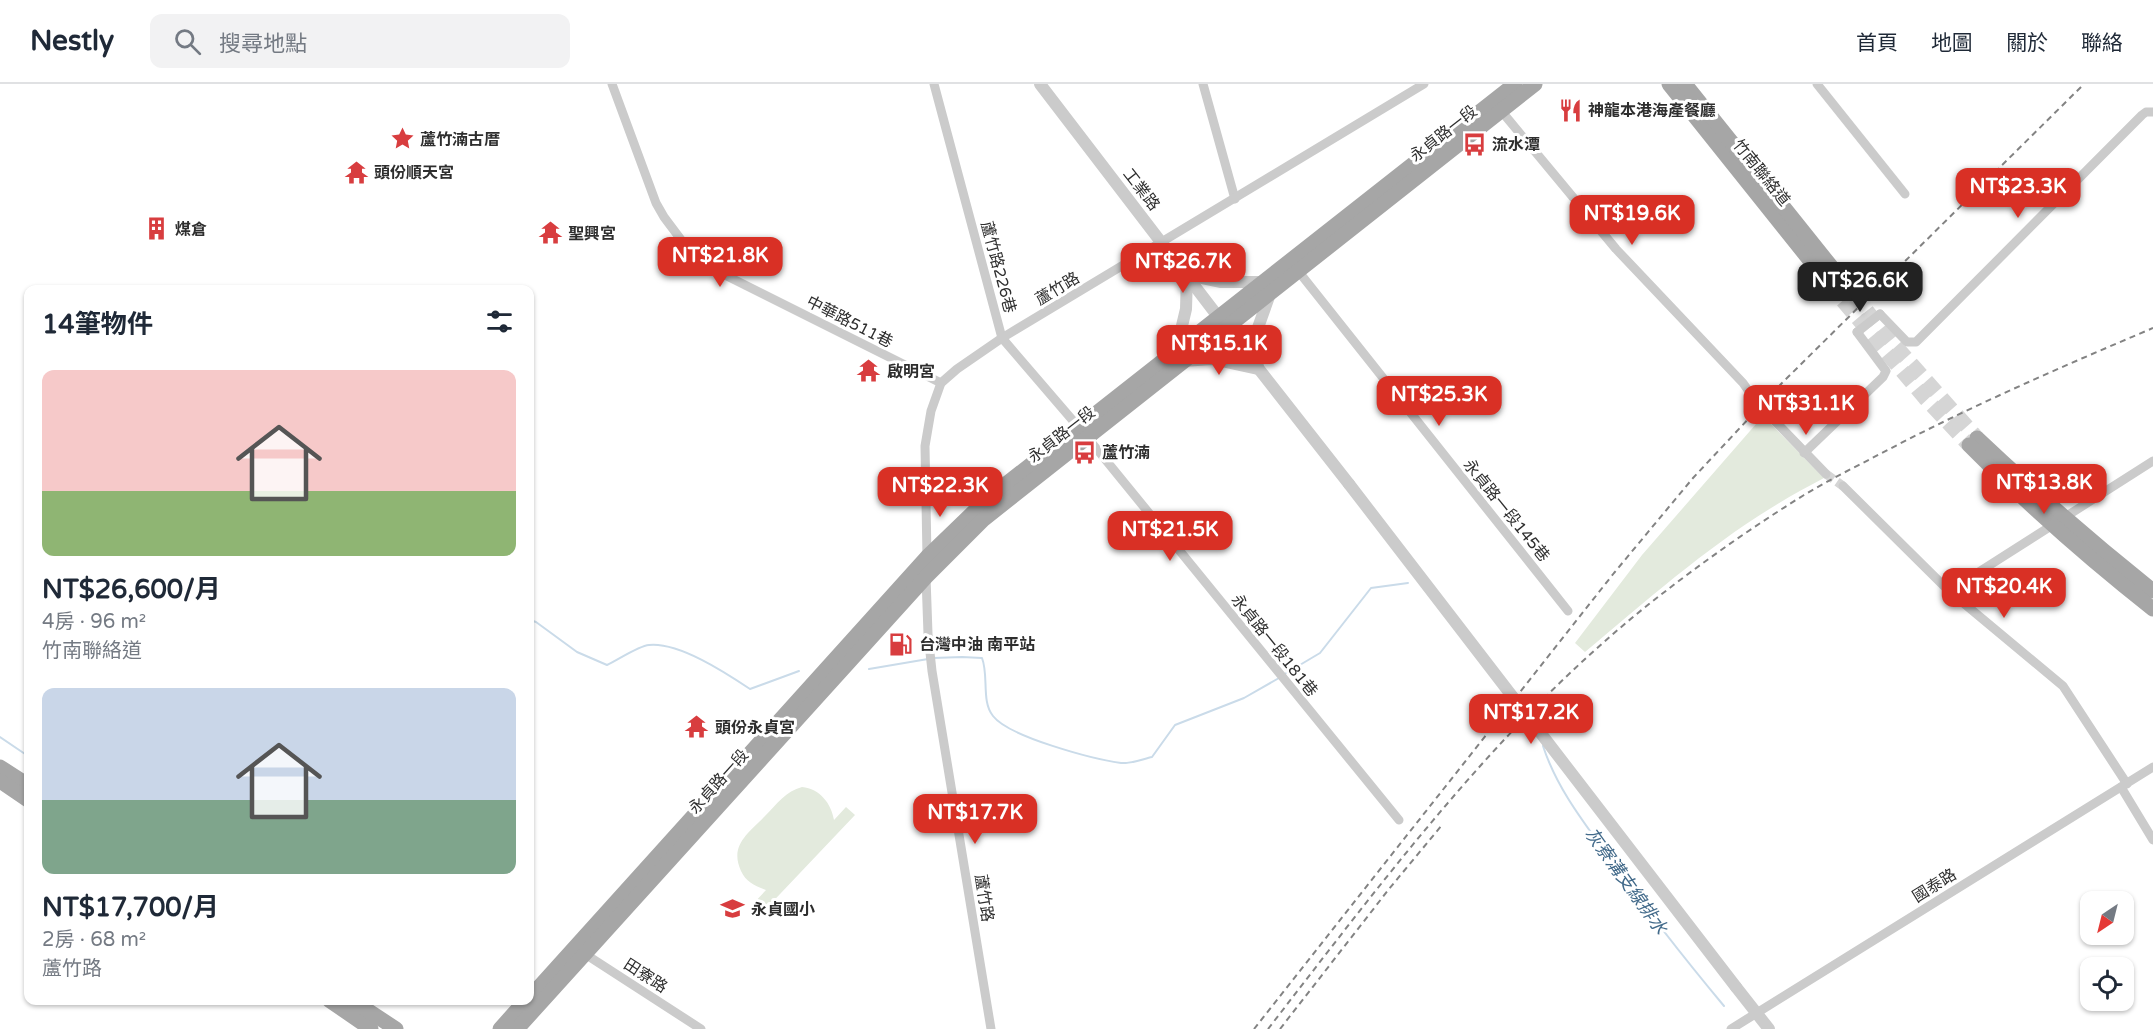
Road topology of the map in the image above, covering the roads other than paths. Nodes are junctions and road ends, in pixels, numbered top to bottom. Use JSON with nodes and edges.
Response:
{"nodes":[{"id":1,"x":612,"y":84,"type":"edge"},
{"id":2,"x":934,"y":84,"type":"edge"},
{"id":3,"x":1040,"y":84,"type":"edge"},
{"id":4,"x":1203,"y":84,"type":"edge"},
{"id":5,"x":1424,"y":84,"type":"edge"},
{"id":6,"x":1515,"y":84,"type":"edge"},
{"id":7,"x":1535,"y":84,"type":"edge"},
{"id":8,"x":1669,"y":84,"type":"edge"},
{"id":9,"x":1684,"y":84,"type":"edge"},
{"id":10,"x":1817,"y":84,"type":"edge"},
{"id":11,"x":1497,"y":106,"type":"junction"},
{"id":12,"x":2153,"y":112,"type":"edge"},
{"id":13,"x":1905,"y":194,"type":"dead end"},
{"id":14,"x":1235,"y":199,"type":"junction"},
{"id":15,"x":1163,"y":243,"type":"junction"},
{"id":16,"x":1293,"y":265,"type":"junction"},
{"id":17,"x":1187,"y":275,"type":"junction"},
{"id":18,"x":1267,"y":287,"type":"junction"},
{"id":19,"x":1222,"y":322,"type":"junction"},
{"id":20,"x":1002,"y":338,"type":"junction"},
{"id":21,"x":1179,"y":356,"type":"junction"},
{"id":22,"x":1258,"y":369,"type":"junction"},
{"id":23,"x":941,"y":383,"type":"junction"},
{"id":24,"x":1757,"y":403,"type":"tunnel mouth"},
{"id":25,"x":1769,"y":416,"type":"tunnel mouth"},
{"id":26,"x":1082,"y":432,"type":"junction"},
{"id":27,"x":1973,"y":442,"type":"tunnel mouth"},
{"id":28,"x":1804,"y":453,"type":"junction"},
{"id":29,"x":2153,"y":461,"type":"edge"},
{"id":30,"x":1826,"y":474,"type":"tunnel mouth"},
{"id":31,"x":1843,"y":486,"type":"tunnel mouth"},
{"id":32,"x":2058,"y":522,"type":"junction"},
{"id":33,"x":927,"y":556,"type":"junction"},
{"id":34,"x":926,"y":577,"type":"junction"},
{"id":35,"x":1949,"y":591,"type":"junction"},
{"id":36,"x":2153,"y":591,"type":"edge"},
{"id":37,"x":2153,"y":609,"type":"edge"},
{"id":38,"x":1568,"y":610,"type":"dead end"},
{"id":39,"x":0,"y":767,"type":"edge"},
{"id":40,"x":2153,"y":767,"type":"edge"},
{"id":41,"x":0,"y":781,"type":"edge"},
{"id":42,"x":24,"y":782,"type":"edge"},
{"id":43,"x":2124,"y":785,"type":"junction"},
{"id":44,"x":24,"y":797,"type":"edge"},
{"id":45,"x":1399,"y":820,"type":"dead end"},
{"id":46,"x":2153,"y":840,"type":"edge"},
{"id":47,"x":665,"y":856,"type":"junction"},
{"id":48,"x":580,"y":951,"type":"junction"},
{"id":49,"x":534,"y":993,"type":"edge"},
{"id":50,"x":336,"y":1005,"type":"edge"},
{"id":51,"x":360,"y":1005,"type":"edge"},
{"id":52,"x":522,"y":1005,"type":"edge"},
{"id":53,"x":1757,"y":1013,"type":"junction"},
{"id":54,"x":371,"y":1029,"type":"edge"},
{"id":55,"x":396,"y":1029,"type":"edge"},
{"id":56,"x":500,"y":1029,"type":"edge"},
{"id":57,"x":517,"y":1029,"type":"edge"},
{"id":58,"x":701,"y":1029,"type":"edge"},
{"id":59,"x":991,"y":1029,"type":"edge"},
{"id":60,"x":1731,"y":1029,"type":"edge"},
{"id":61,"x":1769,"y":1029,"type":"edge"}],
"edges":[{"from":1,"to":23,"type":"street","name":"中華路511巷"},
{"from":2,"to":20,"type":"street","name":"蘆竹路226巷"},
{"from":3,"to":15,"type":"street","name":"工業路"},
{"from":4,"to":14,"type":"street"},
{"from":5,"to":14,"type":"street","name":"蘆竹路"},
{"from":6,"to":11,"type":"main road","name":"永貞路一段"},
{"from":7,"to":11,"type":"main road","name":"永貞路一段"},
{"from":8,"to":9,"type":"main road","name":"竹南聯絡道"},
{"from":10,"to":13,"type":"street"},
{"from":11,"to":16,"type":"main road","name":"永貞路一段"},
{"from":11,"to":24,"type":"street"},
{"from":12,"to":28,"type":"street","bridge":true},
{"from":14,"to":15,"type":"street","name":"蘆竹路"},
{"from":15,"to":17,"type":"street","name":"工業路"},
{"from":15,"to":20,"type":"street","name":"蘆竹路"},
{"from":16,"to":18,"type":"main road","name":"永貞路一段"},
{"from":16,"to":38,"type":"street","name":"永貞路一段145巷"},
{"from":17,"to":18,"type":"street"},
{"from":17,"to":19,"type":"street","name":"工業路"},
{"from":17,"to":21,"type":"street"},
{"from":18,"to":19,"type":"main road","name":"永貞路一段"},
{"from":18,"to":22,"type":"street"},
{"from":19,"to":21,"type":"main road","name":"永貞路一段"},
{"from":19,"to":22,"type":"street","name":"工業路"},
{"from":20,"to":23,"type":"street","name":"蘆竹路"},
{"from":20,"to":26,"type":"street","name":"蘆竹路226巷"},
{"from":21,"to":22,"type":"street"},
{"from":21,"to":26,"type":"main road","name":"永貞路一段"},
{"from":22,"to":53,"type":"street","name":"工業路","bridge":true},
{"from":23,"to":33,"type":"street"},
{"from":25,"to":28,"type":"street"},
{"from":26,"to":33,"type":"main road","name":"永貞路一段"},
{"from":26,"to":34,"type":"main road","name":"永貞路一段"},
{"from":26,"to":45,"type":"street","name":"永貞路一段181巷"},
{"from":27,"to":32,"type":"main road"},
{"from":28,"to":30,"type":"street"},
{"from":29,"to":32,"type":"street"},
{"from":31,"to":35,"type":"street"},
{"from":32,"to":35,"type":"street"},
{"from":32,"to":36,"type":"main road"},
{"from":32,"to":37,"type":"main road"},
{"from":33,"to":34,"type":"street"},
{"from":33,"to":47,"type":"main road","name":"永貞路一段"},
{"from":34,"to":47,"type":"main road","name":"永貞路一段"},
{"from":34,"to":59,"type":"street","name":"蘆竹路"},
{"from":35,"to":43,"type":"street"},
{"from":39,"to":42,"type":"main road"},
{"from":40,"to":43,"type":"street","name":"國泰路"},
{"from":41,"to":44,"type":"main road"},
{"from":43,"to":46,"type":"street"},
{"from":43,"to":53,"type":"street","name":"國泰路"},
{"from":47,"to":48,"type":"main road","name":"永貞路一段"},
{"from":48,"to":49,"type":"main road","name":"永貞路一段"},
{"from":48,"to":57,"type":"main road","name":"永貞路一段"},
{"from":48,"to":58,"type":"street","name":"田寮路"},
{"from":50,"to":54,"type":"main road"},
{"from":51,"to":55,"type":"main road"},
{"from":52,"to":56,"type":"main road"},
{"from":53,"to":60,"type":"street","name":"國泰路"},
{"from":53,"to":61,"type":"street","name":"工業路"}]}
